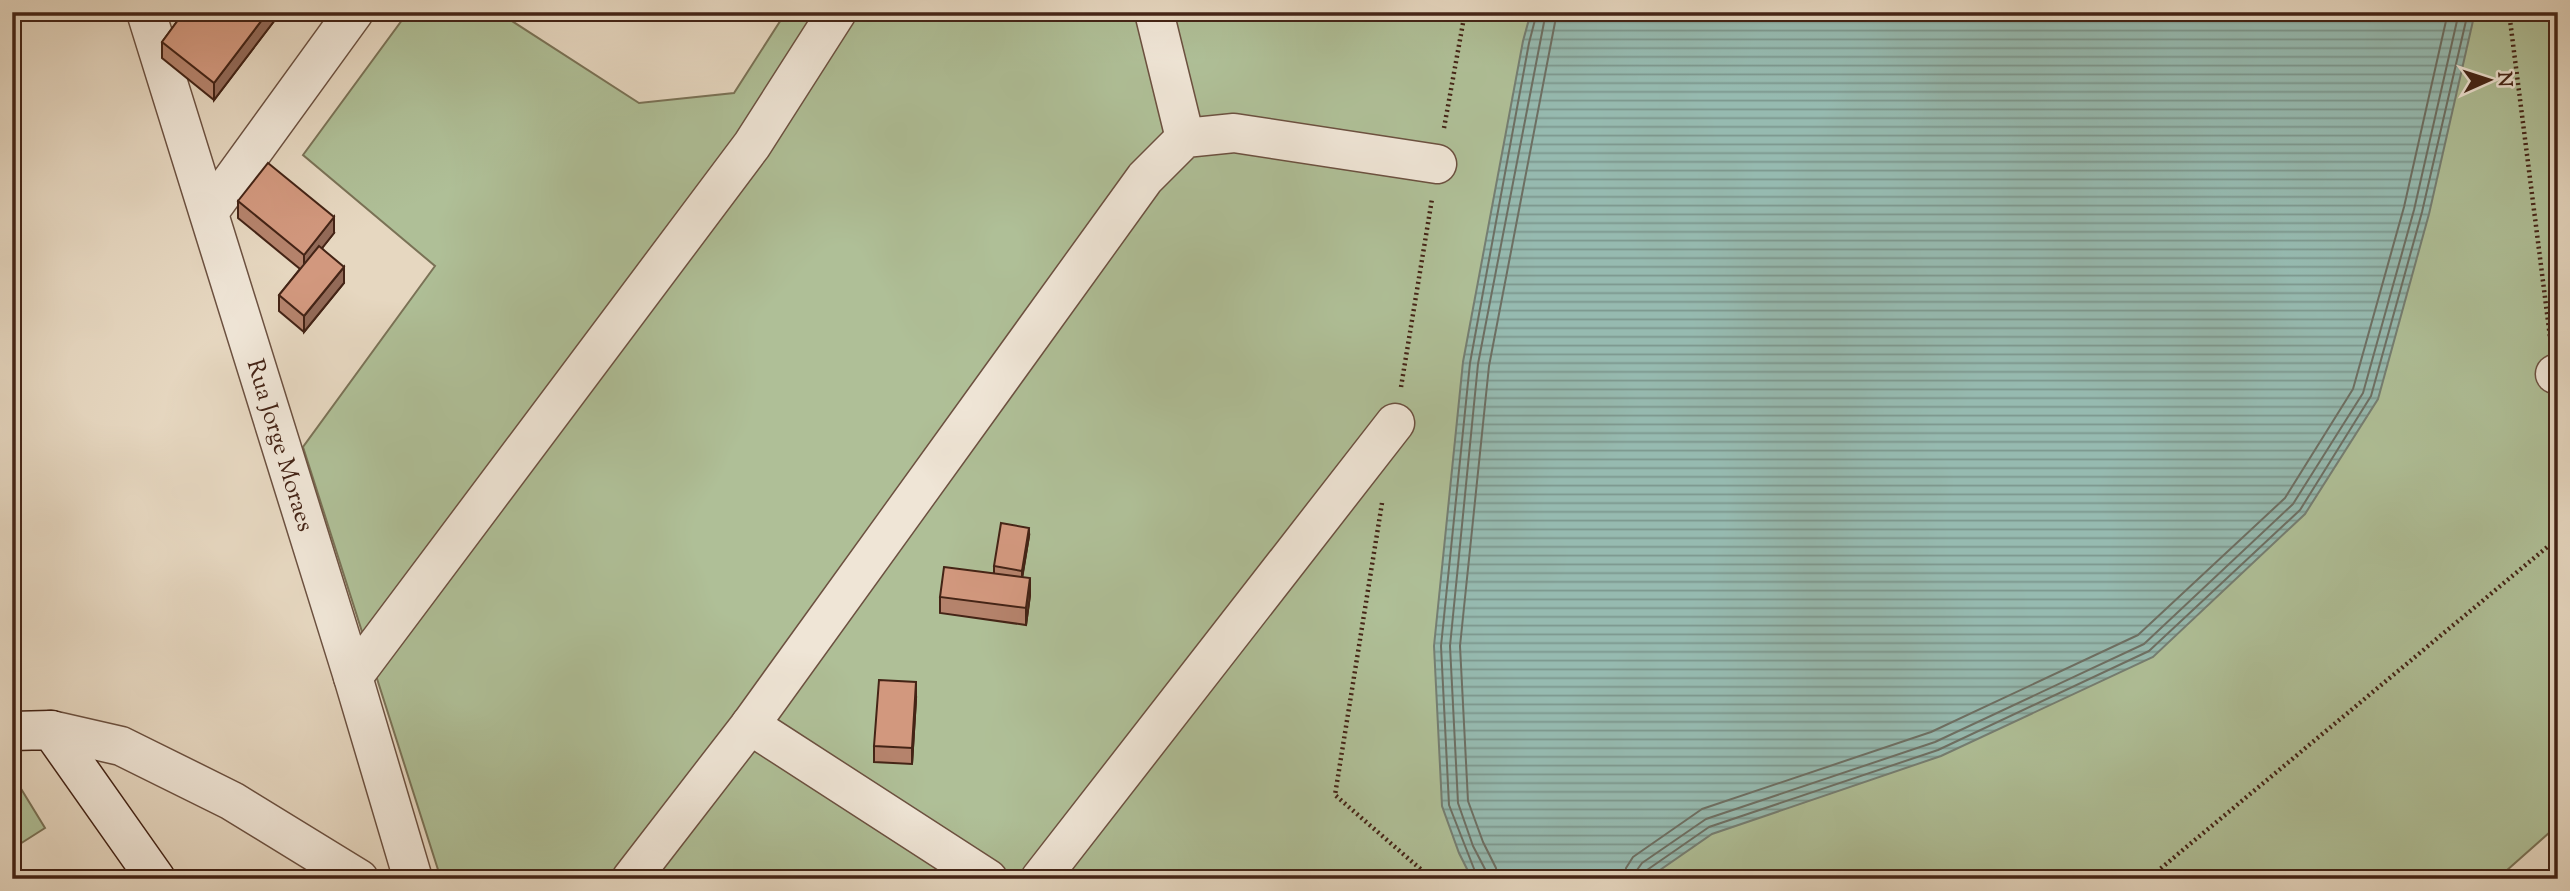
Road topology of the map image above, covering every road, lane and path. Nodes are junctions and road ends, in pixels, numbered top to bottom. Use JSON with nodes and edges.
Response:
{"nodes":[{"id":1,"x":146,"y":12,"type":"edge"},
{"id":2,"x":354,"y":12,"type":"edge"},
{"id":3,"x":836,"y":12,"type":"edge"},
{"id":4,"x":1154,"y":12,"type":"edge"},
{"id":5,"x":2509,"y":12,"type":"edge"},
{"id":6,"x":1185,"y":138,"type":"junction"},
{"id":7,"x":1437,"y":164,"type":"dead end"},
{"id":8,"x":209,"y":212,"type":"junction"},
{"id":9,"x":2556,"y":374,"type":"edge"},
{"id":10,"x":1395,"y":424,"type":"dead end"},
{"id":11,"x":2558,"y":538,"type":"edge"},
{"id":12,"x":353,"y":677,"type":"junction"},
{"id":13,"x":750,"y":725,"type":"junction"},
{"id":14,"x":51,"y":730,"type":"junction"},
{"id":15,"x":12,"y":731,"type":"edge"},
{"id":16,"x":156,"y":879,"type":"edge"},
{"id":17,"x":359,"y":879,"type":"edge"},
{"id":18,"x":413,"y":879,"type":"edge"},
{"id":19,"x":631,"y":879,"type":"edge"},
{"id":20,"x":988,"y":879,"type":"edge"},
{"id":21,"x":1040,"y":879,"type":"edge"},
{"id":22,"x":2148,"y":879,"type":"edge"}],
"edges":[{"from":1,"to":8,"type":"street","name":"Rua Jorge Moraes"},
{"from":2,"to":8,"type":"street"},
{"from":3,"to":12,"type":"street"},
{"from":4,"to":6,"type":"street"},
{"from":5,"to":9,"type":"path"},
{"from":6,"to":7,"type":"street"},
{"from":6,"to":13,"type":"street"},
{"from":8,"to":12,"type":"street","name":"Rua Jorge Moraes"},
{"from":10,"to":21,"type":"street"},
{"from":11,"to":22,"type":"path"},
{"from":12,"to":18,"type":"street","name":"Rua Jorge Moraes"},
{"from":13,"to":19,"type":"street"},
{"from":13,"to":20,"type":"street"},
{"from":14,"to":15,"type":"street"},
{"from":14,"to":16,"type":"street"},
{"from":14,"to":17,"type":"street"}]}
